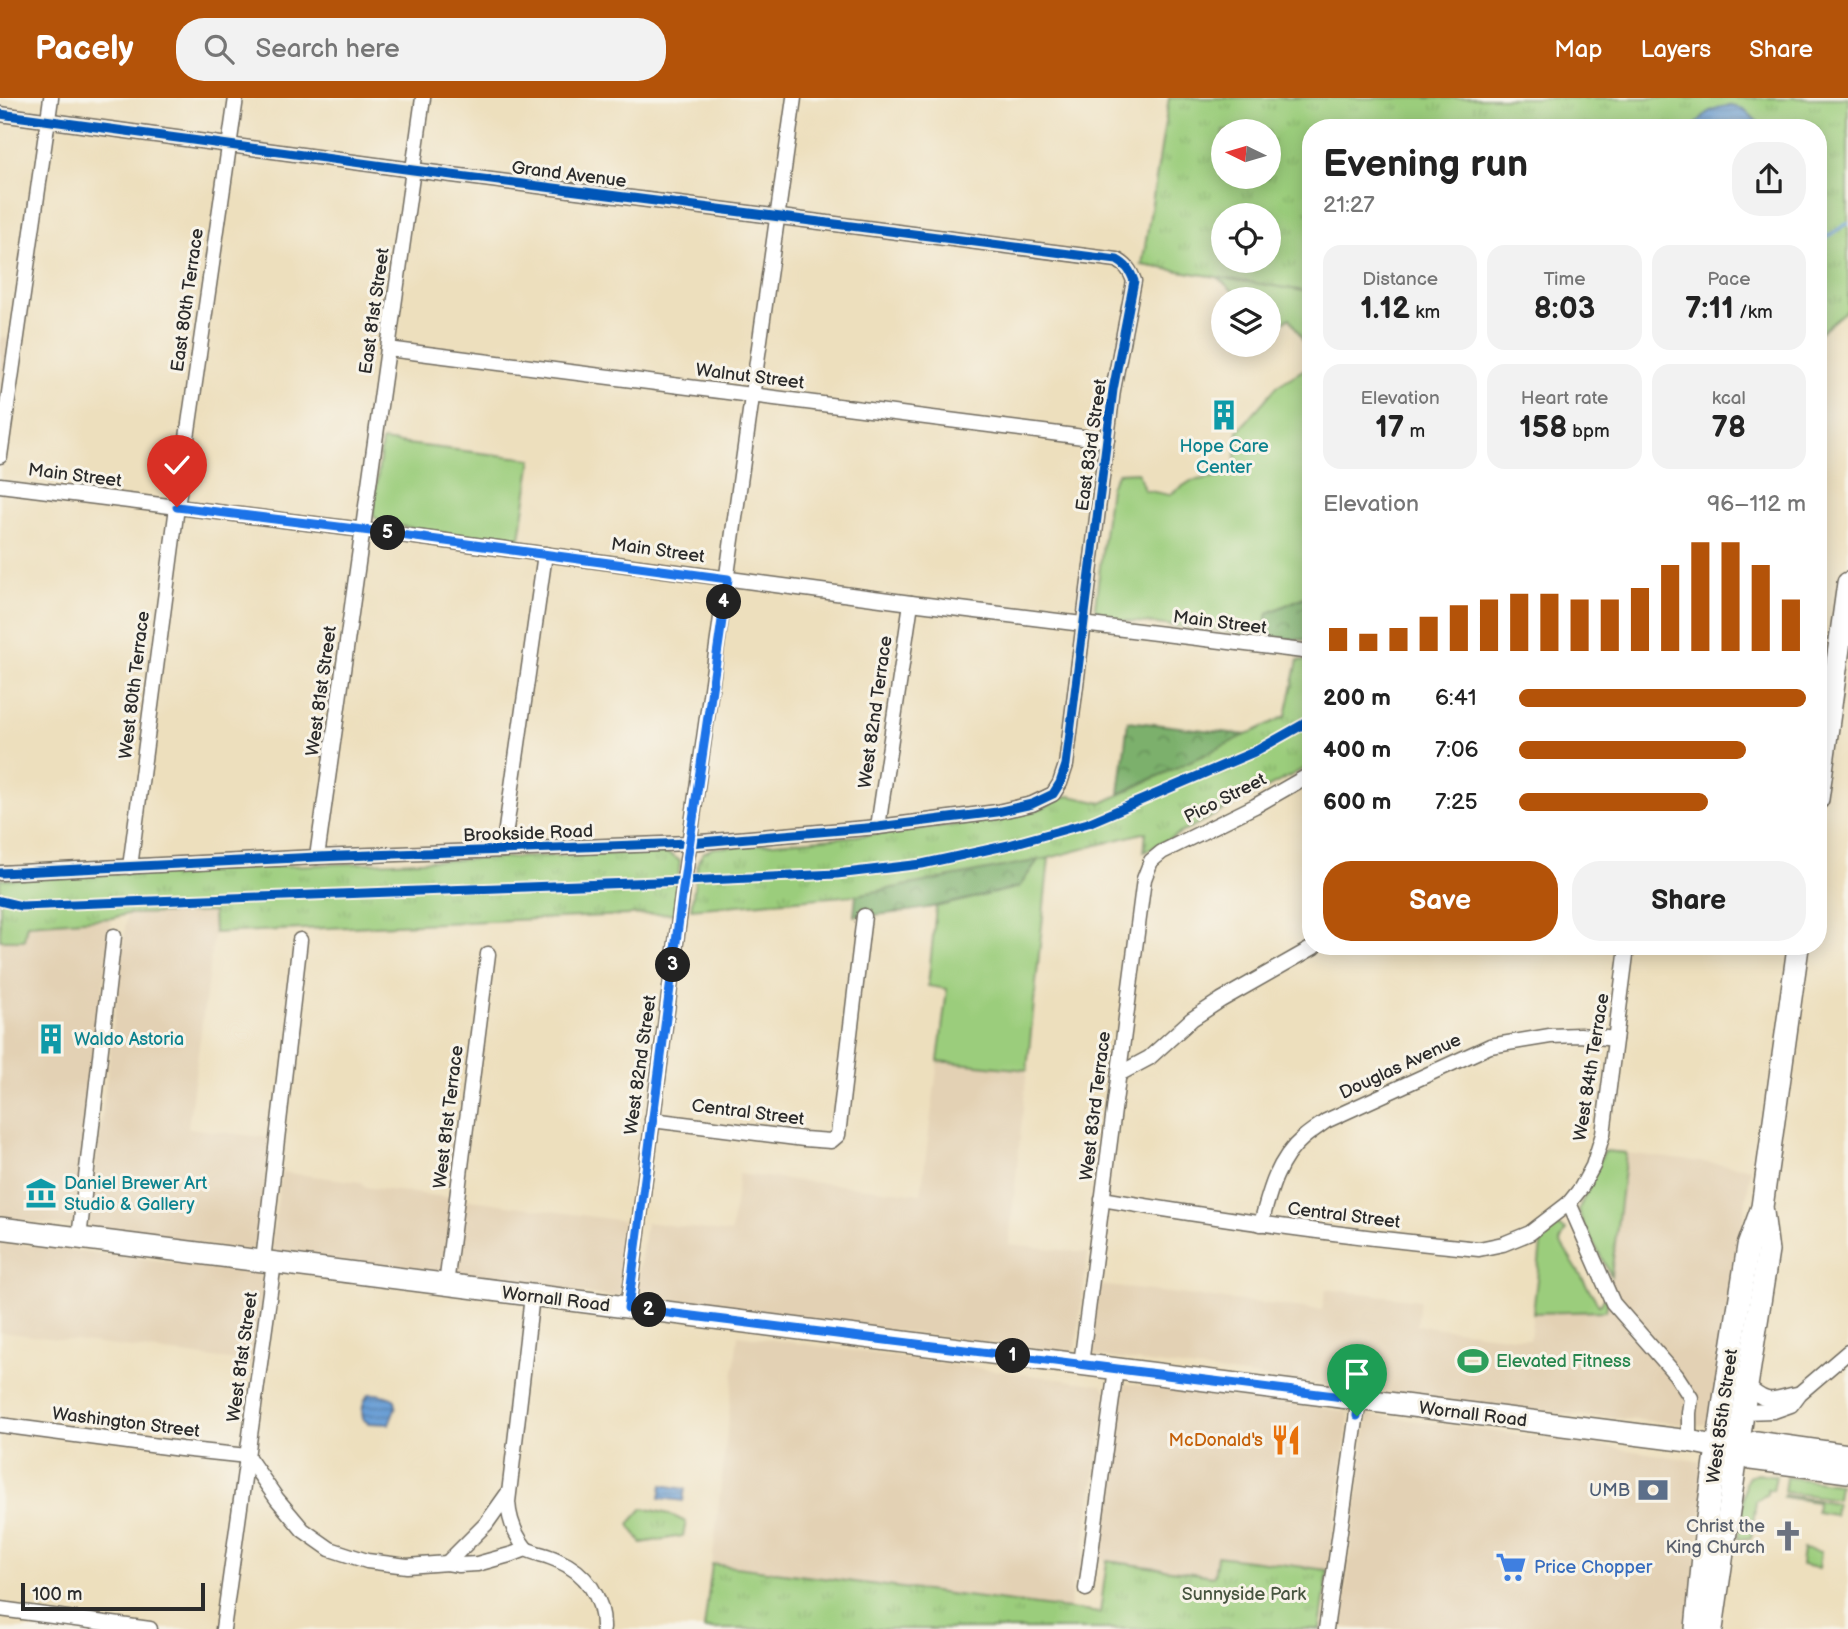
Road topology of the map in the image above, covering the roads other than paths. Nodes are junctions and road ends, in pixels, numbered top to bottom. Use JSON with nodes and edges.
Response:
{"nodes":[{"id":1,"x":51,"y":98,"type":"edge"},
{"id":2,"x":236,"y":98,"type":"edge"},
{"id":3,"x":423,"y":98,"type":"edge"},
{"id":4,"x":794,"y":98,"type":"edge"},
{"id":5,"x":0,"y":114,"type":"edge"},
{"id":6,"x":48,"y":121,"type":"junction"},
{"id":7,"x":229,"y":146,"type":"junction"},
{"id":8,"x":413,"y":170,"type":"junction"},
{"id":9,"x":778,"y":217,"type":"junction"},
{"id":10,"x":1131,"y":272,"type":"joint"},
{"id":11,"x":388,"y":349,"type":"junction"},
{"id":12,"x":753,"y":396,"type":"junction"},
{"id":13,"x":1107,"y":440,"type":"junction"},
{"id":14,"x":0,"y":456,"type":"edge"},
{"id":15,"x":0,"y":485,"type":"edge"},
{"id":16,"x":177,"y":507,"type":"junction"},
{"id":17,"x":363,"y":530,"type":"junction"},
{"id":18,"x":545,"y":554,"type":"junction"},
{"id":19,"x":728,"y":579,"type":"junction"},
{"id":20,"x":1848,"y":583,"type":"edge"},
{"id":21,"x":911,"y":603,"type":"junction"},
{"id":22,"x":1084,"y":624,"type":"junction"},
{"id":23,"x":1302,"y":651,"type":"edge"},
{"id":24,"x":1827,"y":701,"type":"edge"},
{"id":25,"x":1302,"y":779,"type":"edge"},
{"id":26,"x":1052,"y":793,"type":"joint"},
{"id":27,"x":878,"y":827,"type":"junction"},
{"id":28,"x":689,"y":843,"type":"junction"},
{"id":29,"x":503,"y":850,"type":"junction"},
{"id":30,"x":317,"y":857,"type":"junction"},
{"id":31,"x":1157,"y":857,"type":"joint"},
{"id":32,"x":130,"y":867,"type":"junction"},
{"id":33,"x":0,"y":873,"type":"edge"},
{"id":34,"x":864,"y":916,"type":"dead end"},
{"id":35,"x":114,"y":936,"type":"dead end"},
{"id":36,"x":300,"y":940,"type":"dead end"},
{"id":37,"x":488,"y":954,"type":"dead end"},
{"id":38,"x":1302,"y":954,"type":"edge"},
{"id":39,"x":1626,"y":955,"type":"edge"},
{"id":40,"x":1797,"y":955,"type":"edge"},
{"id":41,"x":1615,"y":1039,"type":"junction"},
{"id":42,"x":1119,"y":1074,"type":"junction"},
{"id":43,"x":652,"y":1120,"type":"junction"},
{"id":44,"x":1102,"y":1199,"type":"junction"},
{"id":45,"x":1569,"y":1203,"type":"junction"},
{"id":46,"x":1762,"y":1207,"type":"junction"},
{"id":47,"x":1261,"y":1224,"type":"junction"},
{"id":48,"x":0,"y":1228,"type":"edge"},
{"id":49,"x":79,"y":1238,"type":"junction"},
{"id":50,"x":269,"y":1262,"type":"junction"},
{"id":51,"x":446,"y":1284,"type":"junction"},
{"id":52,"x":532,"y":1296,"type":"junction"},
{"id":53,"x":628,"y":1308,"type":"junction"},
{"id":54,"x":1848,"y":1352,"type":"edge"},
{"id":55,"x":1081,"y":1364,"type":"junction"},
{"id":56,"x":1116,"y":1368,"type":"junction"},
{"id":57,"x":1747,"y":1386,"type":"junction"},
{"id":58,"x":1800,"y":1393,"type":"junction"},
{"id":59,"x":1359,"y":1399,"type":"junction"},
{"id":60,"x":1743,"y":1412,"type":"junction"},
{"id":61,"x":0,"y":1425,"type":"edge"},
{"id":62,"x":1689,"y":1441,"type":"junction"},
{"id":63,"x":1727,"y":1449,"type":"junction"},
{"id":64,"x":1848,"y":1455,"type":"edge"},
{"id":65,"x":247,"y":1456,"type":"junction"},
{"id":66,"x":1848,"y":1472,"type":"edge"},
{"id":67,"x":509,"y":1491,"type":"junction"},
{"id":68,"x":526,"y":1549,"type":"junction"},
{"id":69,"x":447,"y":1563,"type":"junction"},
{"id":70,"x":1086,"y":1589,"type":"dead end"},
{"id":71,"x":0,"y":1609,"type":"edge"},
{"id":72,"x":150,"y":1629,"type":"edge"},
{"id":73,"x":223,"y":1629,"type":"edge"},
{"id":74,"x":603,"y":1629,"type":"edge"},
{"id":75,"x":1326,"y":1629,"type":"edge"},
{"id":76,"x":1696,"y":1629,"type":"edge"},
{"id":77,"x":1712,"y":1629,"type":"edge"}],
"edges":[{"from":1,"to":6,"type":"street"},
{"from":2,"to":7,"type":"street","name":"East 80th Terrace"},
{"from":3,"to":8,"type":"street","name":"East 81st Street"},
{"from":4,"to":9,"type":"street","name":"West 82nd Street"},
{"from":5,"to":6,"type":"street","name":"Grand Avenue"},
{"from":6,"to":7,"type":"street","name":"Grand Avenue"},
{"from":6,"to":14,"type":"street"},
{"from":7,"to":8,"type":"street","name":"Grand Avenue"},
{"from":7,"to":16,"type":"street","name":"East 80th Terrace"},
{"from":8,"to":9,"type":"street","name":"Grand Avenue"},
{"from":8,"to":11,"type":"street","name":"East 81st Street"},
{"from":9,"to":10,"type":"street","name":"Grand Avenue"},
{"from":9,"to":12,"type":"street","name":"West 82nd Street"},
{"from":10,"to":13,"type":"street","name":"East 83rd Street"},
{"from":11,"to":12,"type":"street","name":"Walnut Street"},
{"from":11,"to":17,"type":"street","name":"East 81st Street"},
{"from":12,"to":13,"type":"street","name":"Walnut Street"},
{"from":12,"to":19,"type":"street","name":"West 82nd Street"},
{"from":13,"to":22,"type":"street","name":"East 83rd Street"},
{"from":15,"to":16,"type":"street","name":"Main Street"},
{"from":16,"to":17,"type":"street","name":"Main Street"},
{"from":16,"to":32,"type":"street","name":"West 80th Terrace"},
{"from":17,"to":18,"type":"street","name":"Main Street"},
{"from":17,"to":30,"type":"street","name":"West 81st Street"},
{"from":18,"to":19,"type":"street","name":"Main Street"},
{"from":18,"to":29,"type":"street"},
{"from":19,"to":21,"type":"street","name":"Main Street"},
{"from":19,"to":28,"type":"street","name":"West 82nd Street"},
{"from":20,"to":24,"type":"main road"},
{"from":21,"to":22,"type":"street","name":"Main Street"},
{"from":21,"to":27,"type":"street","name":"West 82nd Terrace"},
{"from":22,"to":23,"type":"street","name":"Main Street"},
{"from":22,"to":26,"type":"street","name":"East 83rd Street"},
{"from":25,"to":31,"type":"street","name":"Pico Street"},
{"from":26,"to":27,"type":"street","name":"Brookside Road"},
{"from":27,"to":28,"type":"street","name":"Brookside Road"},
{"from":28,"to":29,"type":"street","name":"Brookside Road"},
{"from":28,"to":43,"type":"street","name":"West 82nd Street"},
{"from":29,"to":30,"type":"street","name":"Brookside Road"},
{"from":30,"to":32,"type":"street","name":"Brookside Road"},
{"from":31,"to":42,"type":"street","name":"West 83rd Terrace"},
{"from":32,"to":33,"type":"street","name":"Brookside Road"},
{"from":34,"to":43,"type":"street","name":"Central Street"},
{"from":35,"to":49,"type":"street"},
{"from":36,"to":50,"type":"street","name":"West 81st Street"},
{"from":37,"to":51,"type":"street","name":"West 81st Terrace"},
{"from":38,"to":42,"type":"street"},
{"from":39,"to":41,"type":"street","name":"West 84th Terrace"},
{"from":40,"to":46,"type":"main road","name":"West 85th Street"},
{"from":41,"to":45,"type":"street","name":"West 84th Terrace"},
{"from":41,"to":47,"type":"street","name":"Douglas Avenue"},
{"from":42,"to":44,"type":"street","name":"West 83rd Terrace"},
{"from":43,"to":53,"type":"street","name":"West 82nd Street"},
{"from":44,"to":47,"type":"street","name":"Central Street"},
{"from":44,"to":55,"type":"street","name":"West 83rd Terrace"},
{"from":45,"to":47,"type":"street","name":"Central Street"},
{"from":45,"to":62,"type":"street"},
{"from":46,"to":57,"type":"main road","name":"West 85th Street"},
{"from":46,"to":63,"type":"main road","name":"West 85th Street"},
{"from":48,"to":49,"type":"main road","name":"Wornall Road"},
{"from":49,"to":50,"type":"main road","name":"Wornall Road"},
{"from":50,"to":51,"type":"main road","name":"Wornall Road"},
{"from":50,"to":65,"type":"street","name":"West 81st Street"},
{"from":51,"to":52,"type":"main road","name":"Wornall Road"},
{"from":52,"to":53,"type":"main road","name":"Wornall Road"},
{"from":52,"to":67,"type":"street"},
{"from":53,"to":55,"type":"main road","name":"Wornall Road"},
{"from":54,"to":58,"type":"street"},
{"from":55,"to":56,"type":"main road","name":"Wornall Road"},
{"from":56,"to":59,"type":"main road","name":"Wornall Road"},
{"from":56,"to":70,"type":"street"},
{"from":57,"to":58,"type":"street"},
{"from":57,"to":60,"type":"main road","name":"West 85th Street"},
{"from":58,"to":60,"type":"street"},
{"from":59,"to":62,"type":"main road","name":"Wornall Road"},
{"from":59,"to":75,"type":"street"},
{"from":60,"to":63,"type":"main road","name":"West 85th Street"},
{"from":61,"to":65,"type":"street","name":"Washington Street"},
{"from":62,"to":63,"type":"main road","name":"Wornall Road"},
{"from":63,"to":64,"type":"main road","name":"Wornall Road"},
{"from":63,"to":66,"type":"main road","name":"Wornall Road"},
{"from":63,"to":76,"type":"main road","name":"West 85th Street"},
{"from":63,"to":77,"type":"main road","name":"West 85th Street"},
{"from":65,"to":69,"type":"street"},
{"from":65,"to":73,"type":"street","name":"West 81st Street"},
{"from":67,"to":68,"type":"street"},
{"from":67,"to":69,"type":"street"},
{"from":68,"to":69,"type":"street"},
{"from":68,"to":74,"type":"street"},
{"from":71,"to":72,"type":"street"}]}
